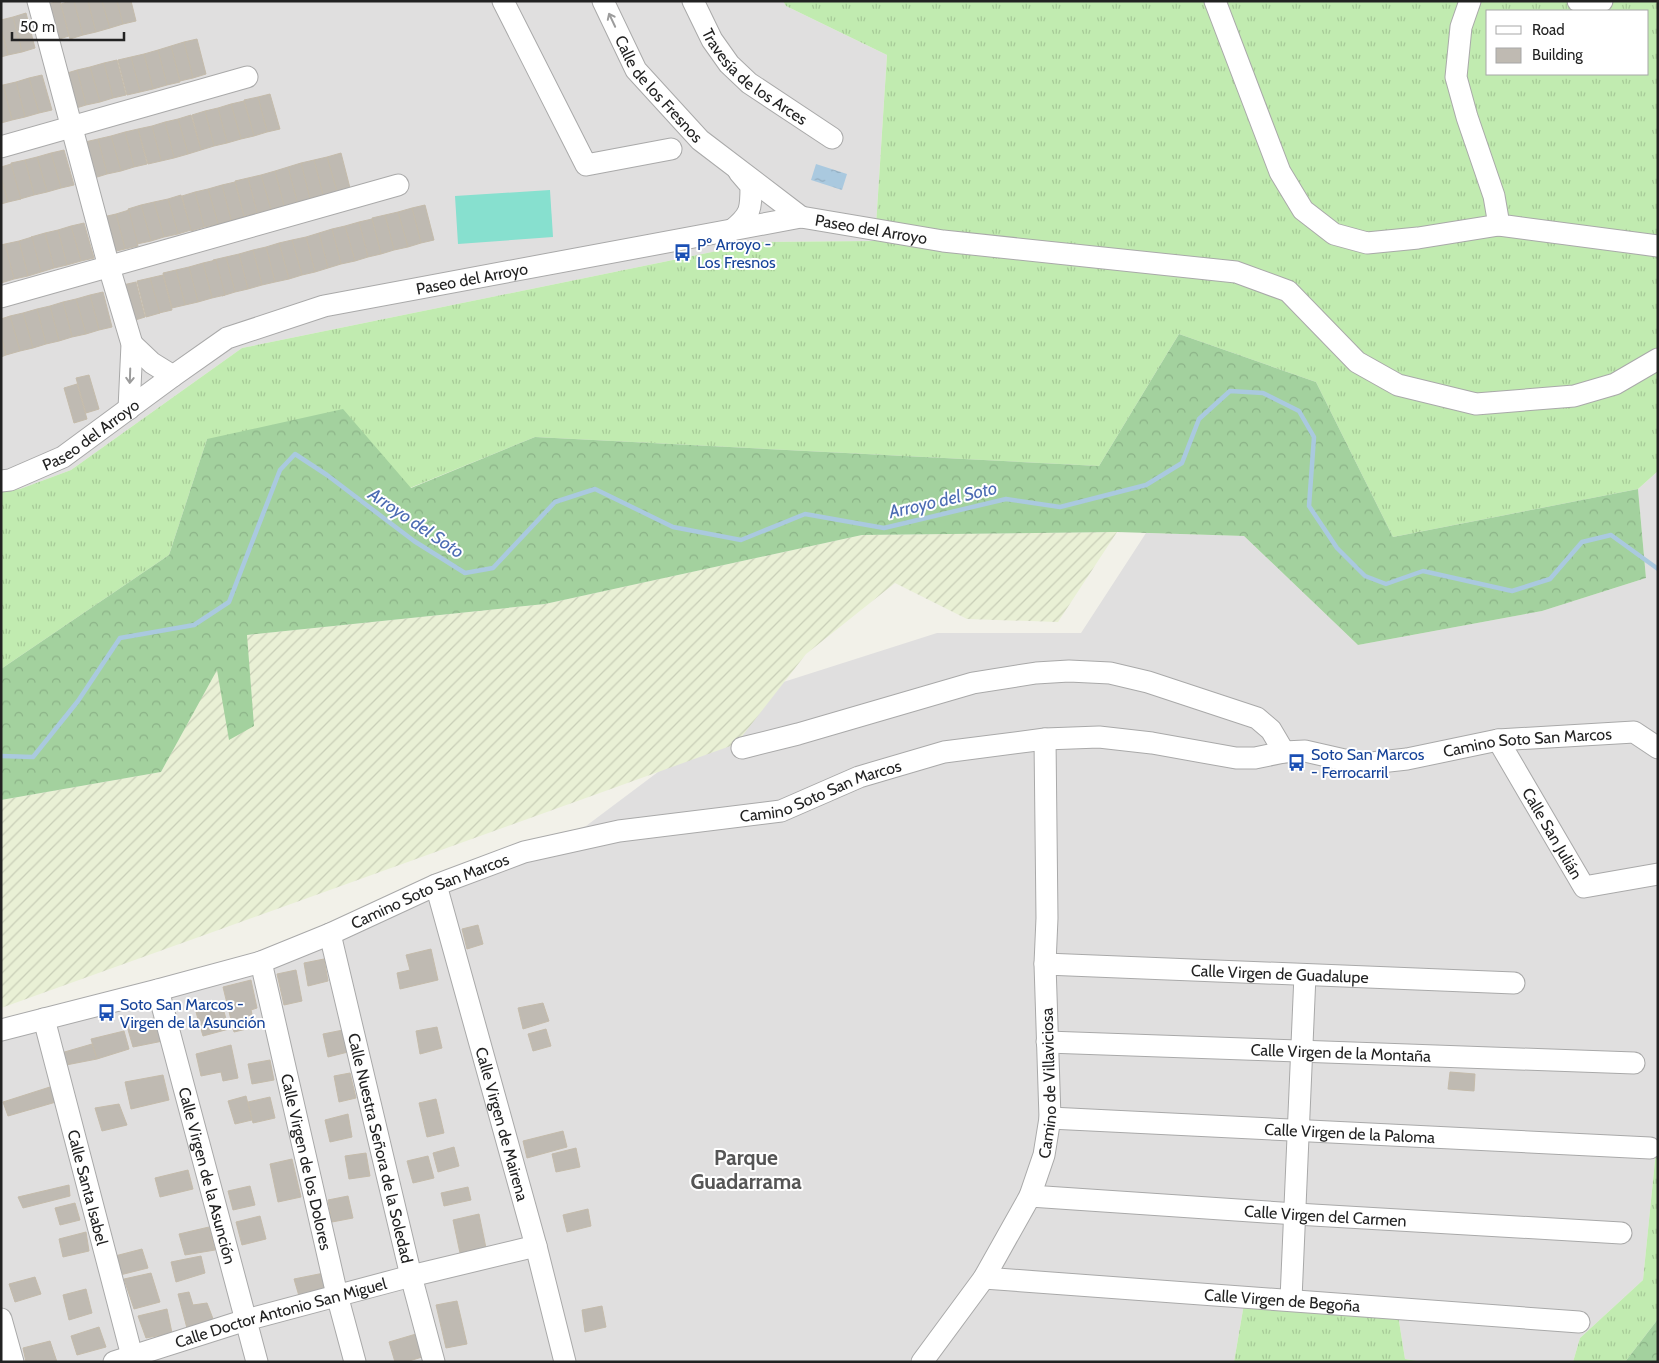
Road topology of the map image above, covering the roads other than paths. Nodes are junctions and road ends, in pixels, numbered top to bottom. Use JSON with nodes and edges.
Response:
{"nodes":[{"id":1,"x":38,"y":1,"type":"edge"},
{"id":2,"x":503,"y":1,"type":"edge"},
{"id":3,"x":603,"y":1,"type":"edge"},
{"id":4,"x":693,"y":1,"type":"edge"},
{"id":5,"x":1214,"y":1,"type":"edge"},
{"id":6,"x":1470,"y":1,"type":"edge"},
{"id":7,"x":1578,"y":1,"type":"edge"},
{"id":8,"x":1602,"y":1,"type":"edge"},
{"id":9,"x":247,"y":76,"type":"dead end"},
{"id":10,"x":72,"y":127,"type":"junction"},
{"id":11,"x":832,"y":138,"type":"dead end"},
{"id":12,"x":1,"y":147,"type":"edge"},
{"id":13,"x":671,"y":149,"type":"dead end"},
{"id":14,"x":731,"y":164,"type":"junction"},
{"id":15,"x":398,"y":185,"type":"dead end"},
{"id":16,"x":801,"y":217,"type":"junction"},
{"id":17,"x":1499,"y":225,"type":"junction"},
{"id":18,"x":732,"y":230,"type":"junction"},
{"id":19,"x":1658,"y":246,"type":"edge"},
{"id":20,"x":109,"y":267,"type":"junction"},
{"id":21,"x":1,"y":297,"type":"edge"},
{"id":22,"x":132,"y":344,"type":"junction"},
{"id":23,"x":1658,"y":359,"type":"edge"},
{"id":24,"x":173,"y":376,"type":"junction"},
{"id":25,"x":129,"y":409,"type":"junction"},
{"id":26,"x":1,"y":481,"type":"edge"},
{"id":27,"x":1046,"y":739,"type":"junction"},
{"id":28,"x":1498,"y":740,"type":"junction"},
{"id":29,"x":742,"y":748,"type":"dead end"},
{"id":30,"x":1658,"y":748,"type":"edge"},
{"id":31,"x":1284,"y":752,"type":"junction"},
{"id":32,"x":1658,"y":874,"type":"edge"},
{"id":33,"x":436,"y":886,"type":"junction"},
{"id":34,"x":330,"y":934,"type":"junction"},
{"id":35,"x":261,"y":962,"type":"junction"},
{"id":36,"x":1045,"y":964,"type":"junction"},
{"id":37,"x":1305,"y":975,"type":"junction"},
{"id":38,"x":1514,"y":983,"type":"dead end"},
{"id":39,"x":158,"y":990,"type":"junction"},
{"id":40,"x":44,"y":1019,"type":"junction"},
{"id":41,"x":1,"y":1030,"type":"edge"},
{"id":42,"x":1047,"y":1042,"type":"junction"},
{"id":43,"x":1302,"y":1051,"type":"junction"},
{"id":44,"x":1634,"y":1063,"type":"dead end"},
{"id":45,"x":1050,"y":1118,"type":"junction"},
{"id":46,"x":1297,"y":1130,"type":"junction"},
{"id":47,"x":1650,"y":1148,"type":"dead end"},
{"id":48,"x":1030,"y":1196,"type":"junction"},
{"id":49,"x":1296,"y":1214,"type":"junction"},
{"id":50,"x":1621,"y":1233,"type":"dead end"},
{"id":51,"x":536,"y":1246,"type":"junction"},
{"id":52,"x":411,"y":1276,"type":"junction"},
{"id":53,"x":984,"y":1278,"type":"junction"},
{"id":54,"x":337,"y":1295,"type":"junction"},
{"id":55,"x":1291,"y":1299,"type":"junction"},
{"id":56,"x":1,"y":1319,"type":"edge"},
{"id":57,"x":246,"y":1320,"type":"junction"},
{"id":58,"x":1579,"y":1322,"type":"dead end"},
{"id":59,"x":123,"y":1359,"type":"edge"},
{"id":60,"x":13,"y":1362,"type":"edge"},
{"id":61,"x":257,"y":1362,"type":"edge"},
{"id":62,"x":355,"y":1362,"type":"edge"},
{"id":63,"x":434,"y":1362,"type":"edge"},
{"id":64,"x":565,"y":1362,"type":"edge"},
{"id":65,"x":922,"y":1362,"type":"edge"}],
"edges":[{"from":1,"to":10,"type":"street"},
{"from":2,"to":13,"type":"street"},
{"from":14,"to":3,"type":"street","name":"Calle de los Fresnos","one_way":true},
{"from":4,"to":11,"type":"street","name":"Travesía de los Arces"},
{"from":5,"to":17,"type":"street"},
{"from":6,"to":17,"type":"street"},
{"from":7,"to":8,"type":"street"},
{"from":9,"to":10,"type":"street"},
{"from":10,"to":12,"type":"street"},
{"from":10,"to":20,"type":"street"},
{"from":14,"to":16,"type":"street","name":"Calle de los Fresnos"},
{"from":14,"to":18,"type":"street","name":"Calle de los Fresnos"},
{"from":15,"to":20,"type":"street"},
{"from":16,"to":18,"type":"street","name":"Paseo del Arroyo"},
{"from":16,"to":23,"type":"street","name":"Paseo del Arroyo"},
{"from":17,"to":19,"type":"street"},
{"from":18,"to":24,"type":"street","name":"Paseo del Arroyo"},
{"from":20,"to":21,"type":"street"},
{"from":20,"to":22,"type":"street"},
{"from":22,"to":24,"type":"street"},
{"from":22,"to":25,"type":"street","one_way":true},
{"from":24,"to":25,"type":"street","name":"Paseo del Arroyo"},
{"from":25,"to":26,"type":"street","name":"Paseo del Arroyo"},
{"from":27,"to":31,"type":"street","name":"Camino Soto San Marcos"},
{"from":27,"to":33,"type":"street","name":"Camino Soto San Marcos"},
{"from":27,"to":36,"type":"street","name":"Camino de Villaviciosa"},
{"from":28,"to":30,"type":"street","name":"Camino Soto San Marcos"},
{"from":28,"to":31,"type":"street","name":"Camino Soto San Marcos"},
{"from":28,"to":32,"type":"street","name":"Calle San Julián"},
{"from":29,"to":31,"type":"street"},
{"from":33,"to":34,"type":"street","name":"Camino Soto San Marcos"},
{"from":33,"to":51,"type":"street","name":"Calle Virgen de Mairena"},
{"from":34,"to":35,"type":"street","name":"Camino Soto San Marcos"},
{"from":34,"to":52,"type":"street","name":"Calle Nuestra Señora de la Soledad"},
{"from":35,"to":39,"type":"street","name":"Camino Soto San Marcos"},
{"from":35,"to":54,"type":"street","name":"Calle Virgen de los Dolores"},
{"from":36,"to":37,"type":"street","name":"Calle Virgen de Guadalupe"},
{"from":36,"to":42,"type":"street","name":"Camino de Villaviciosa"},
{"from":37,"to":38,"type":"street","name":"Calle Virgen de Guadalupe"},
{"from":37,"to":43,"type":"street"},
{"from":39,"to":40,"type":"street","name":"Camino Soto San Marcos"},
{"from":39,"to":57,"type":"street","name":"Calle Virgen de la Asunción"},
{"from":40,"to":41,"type":"street","name":"Camino Soto San Marcos"},
{"from":40,"to":59,"type":"street","name":"Calle Santa Isabel"},
{"from":42,"to":43,"type":"street","name":"Calle Virgen de la Montaña"},
{"from":42,"to":45,"type":"street","name":"Camino de Villaviciosa"},
{"from":43,"to":44,"type":"street","name":"Calle Virgen de la Montaña"},
{"from":43,"to":46,"type":"street"},
{"from":45,"to":46,"type":"street","name":"Calle Virgen de la Paloma"},
{"from":45,"to":48,"type":"street","name":"Camino de Villaviciosa"},
{"from":46,"to":47,"type":"street","name":"Calle Virgen de la Paloma"},
{"from":46,"to":49,"type":"street"},
{"from":48,"to":49,"type":"street","name":"Calle Virgen del Carmen"},
{"from":48,"to":53,"type":"street","name":"Camino de Villaviciosa"},
{"from":49,"to":50,"type":"street","name":"Calle Virgen del Carmen"},
{"from":49,"to":55,"type":"street"},
{"from":51,"to":52,"type":"street","name":"Calle Doctor Antonio San Miguel"},
{"from":51,"to":64,"type":"street","name":"Calle Virgen de Mairena"},
{"from":52,"to":54,"type":"street","name":"Calle Doctor Antonio San Miguel"},
{"from":52,"to":63,"type":"street","name":"Calle Nuestra Señora de la Soledad"},
{"from":53,"to":55,"type":"street","name":"Calle Virgen de Begoña"},
{"from":53,"to":65,"type":"street","name":"Camino de Villaviciosa"},
{"from":54,"to":57,"type":"street","name":"Calle Doctor Antonio San Miguel"},
{"from":54,"to":62,"type":"street","name":"Calle Virgen de los Dolores"},
{"from":55,"to":58,"type":"street","name":"Calle Virgen de Begoña"},
{"from":56,"to":60,"type":"street"},
{"from":57,"to":59,"type":"street","name":"Calle Doctor Antonio San Miguel"},
{"from":57,"to":61,"type":"street","name":"Calle Virgen de la Asunción"}]}
